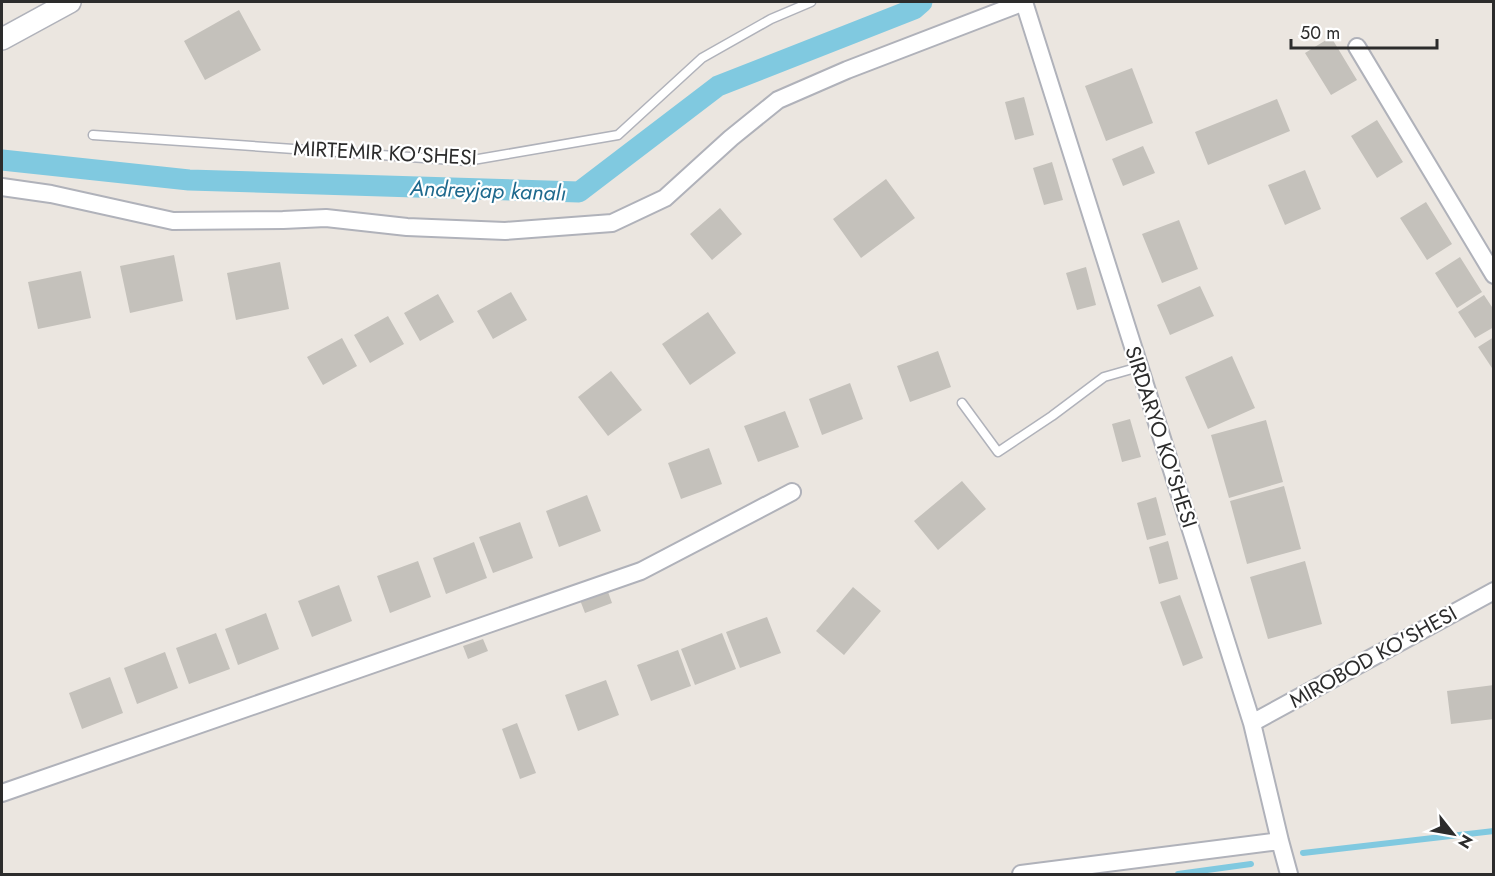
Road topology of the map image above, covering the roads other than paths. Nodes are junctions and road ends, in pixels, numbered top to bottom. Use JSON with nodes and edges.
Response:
{"nodes":[{"id":1,"x":70,"y":2,"type":"edge"},
{"id":2,"x":811,"y":2,"type":"edge"},
{"id":3,"x":1024,"y":2,"type":"edge"},
{"id":4,"x":2,"y":39,"type":"edge"},
{"id":5,"x":1357,"y":47,"type":"dead end"},
{"id":6,"x":93,"y":135,"type":"dead end"},
{"id":7,"x":2,"y":187,"type":"edge"},
{"id":8,"x":1494,"y":275,"type":"edge"},
{"id":9,"x":1139,"y":367,"type":"junction"},
{"id":10,"x":962,"y":403,"type":"dead end"},
{"id":11,"x":792,"y":492,"type":"dead end"},
{"id":12,"x":1494,"y":591,"type":"edge"},
{"id":13,"x":1252,"y":723,"type":"junction"},
{"id":14,"x":2,"y":793,"type":"edge"},
{"id":15,"x":1280,"y":841,"type":"junction"},
{"id":16,"x":1021,"y":874,"type":"edge"},
{"id":17,"x":1289,"y":874,"type":"edge"}],
"edges":[{"from":1,"to":4,"type":"street"},
{"from":2,"to":6,"type":"lane","name":"MIRTEMIR KO'SHESI"},
{"from":3,"to":7,"type":"street"},
{"from":3,"to":9,"type":"street","name":"SIRDARYO KO'SHESI"},
{"from":5,"to":8,"type":"street"},
{"from":9,"to":10,"type":"lane"},
{"from":9,"to":13,"type":"street","name":"SIRDARYO KO'SHESI"},
{"from":11,"to":14,"type":"street"},
{"from":12,"to":13,"type":"street","name":"MIROBOD KO'SHESI"},
{"from":13,"to":15,"type":"street","name":"SIRDARYO KO'SHESI"},
{"from":15,"to":16,"type":"street"},
{"from":15,"to":17,"type":"street","name":"SIRDARYO KO'SHESI"}]}
